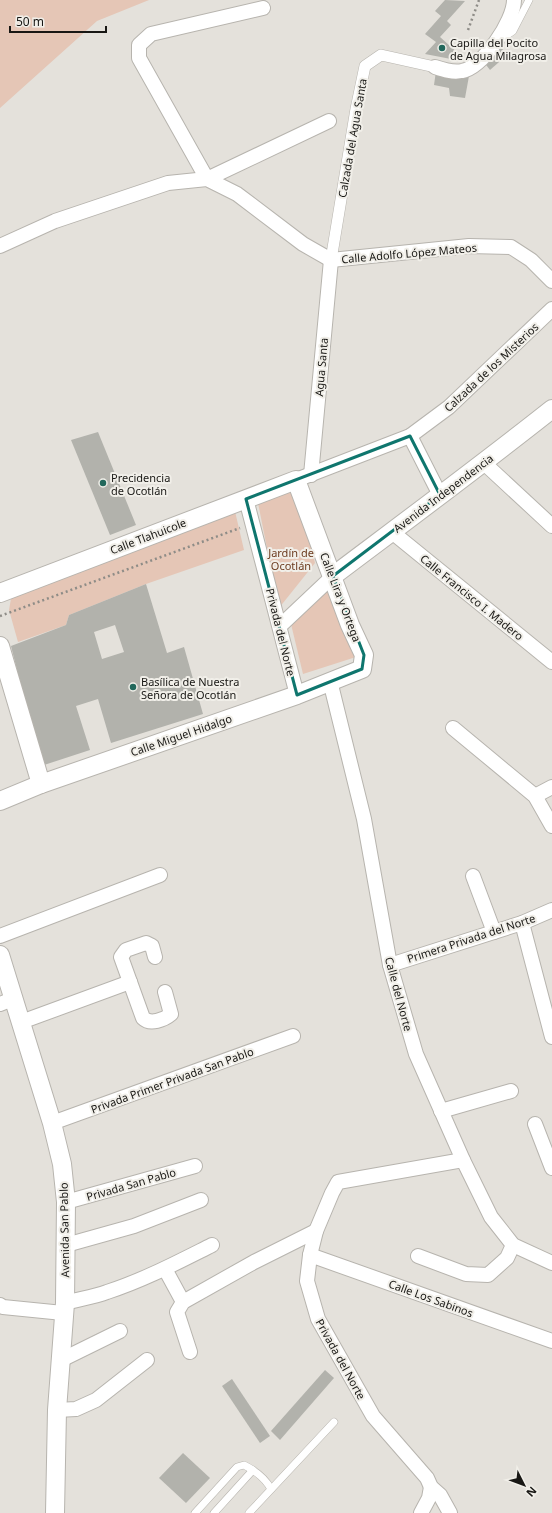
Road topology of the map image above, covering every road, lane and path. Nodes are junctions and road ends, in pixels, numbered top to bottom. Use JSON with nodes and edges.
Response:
{"nodes":[{"id":1,"x":479,"y":0,"type":"edge"},
{"id":2,"x":514,"y":0,"type":"edge"},
{"id":3,"x":529,"y":0,"type":"edge"},
{"id":4,"x":263,"y":8,"type":"dead end"},
{"id":5,"x":468,"y":30,"type":"dead end"},
{"id":6,"x":498,"y":41,"type":"junction"},
{"id":7,"x":435,"y":67,"type":"joint"},
{"id":8,"x":329,"y":121,"type":"dead end"},
{"id":9,"x":207,"y":179,"type":"junction"},
{"id":10,"x":0,"y":246,"type":"edge"},
{"id":11,"x":330,"y":260,"type":"junction"},
{"id":12,"x":552,"y":281,"type":"edge"},
{"id":13,"x":552,"y":309,"type":"edge"},
{"id":14,"x":552,"y":409,"type":"edge"},
{"id":15,"x":410,"y":436,"type":"junction"},
{"id":16,"x":484,"y":464,"type":"junction"},
{"id":17,"x":304,"y":477,"type":"junction"},
{"id":18,"x":440,"y":494,"type":"junction"},
{"id":19,"x":246,"y":499,"type":"junction"},
{"id":20,"x":253,"y":523,"type":"junction"},
{"id":21,"x":552,"y":526,"type":"edge"},
{"id":22,"x":392,"y":532,"type":"junction"},
{"id":23,"x":333,"y":576,"type":"junction"},
{"id":24,"x":0,"y":593,"type":"edge"},
{"id":25,"x":0,"y":616,"type":"edge"},
{"id":26,"x":280,"y":626,"type":"junction"},
{"id":27,"x":0,"y":646,"type":"edge"},
{"id":28,"x":552,"y":662,"type":"edge"},
{"id":29,"x":362,"y":669,"type":"joint"},
{"id":30,"x":330,"y":681,"type":"junction"},
{"id":31,"x":297,"y":695,"type":"junction"},
{"id":32,"x":453,"y":728,"type":"dead end"},
{"id":33,"x":41,"y":784,"type":"junction"},
{"id":34,"x":552,"y":787,"type":"edge"},
{"id":35,"x":535,"y":796,"type":"junction"},
{"id":36,"x":0,"y":801,"type":"edge"},
{"id":37,"x":552,"y":826,"type":"edge"},
{"id":38,"x":160,"y":875,"type":"dead end"},
{"id":39,"x":473,"y":876,"type":"dead end"},
{"id":40,"x":552,"y":910,"type":"edge"},
{"id":41,"x":522,"y":923,"type":"junction"},
{"id":42,"x":494,"y":932,"type":"junction"},
{"id":43,"x":0,"y":936,"type":"edge"},
{"id":44,"x":0,"y":955,"type":"edge"},
{"id":45,"x":155,"y":957,"type":"dead end"},
{"id":46,"x":390,"y":965,"type":"junction"},
{"id":47,"x":130,"y":982,"type":"junction"},
{"id":48,"x":165,"y":992,"type":"dead end"},
{"id":49,"x":7,"y":1001,"type":"edge"},
{"id":50,"x":21,"y":1022,"type":"junction"},
{"id":51,"x":293,"y":1036,"type":"dead end"},
{"id":52,"x":552,"y":1037,"type":"edge"},
{"id":53,"x":511,"y":1091,"type":"dead end"},
{"id":54,"x":441,"y":1111,"type":"junction"},
{"id":55,"x":52,"y":1123,"type":"junction"},
{"id":56,"x":535,"y":1124,"type":"dead end"},
{"id":57,"x":463,"y":1160,"type":"junction"},
{"id":58,"x":196,"y":1166,"type":"dead end"},
{"id":59,"x":552,"y":1168,"type":"edge"},
{"id":60,"x":201,"y":1200,"type":"dead end"},
{"id":61,"x":66,"y":1202,"type":"junction"},
{"id":62,"x":316,"y":1231,"type":"junction"},
{"id":63,"x":212,"y":1244,"type":"dead end"},
{"id":64,"x":66,"y":1245,"type":"junction"},
{"id":65,"x":513,"y":1245,"type":"junction"},
{"id":66,"x":310,"y":1255,"type":"junction"},
{"id":67,"x":418,"y":1256,"type":"dead end"},
{"id":68,"x":552,"y":1263,"type":"edge"},
{"id":69,"x":165,"y":1269,"type":"junction"},
{"id":70,"x":183,"y":1302,"type":"junction"},
{"id":71,"x":0,"y":1305,"type":"edge"},
{"id":72,"x":64,"y":1308,"type":"junction"},
{"id":73,"x":120,"y":1331,"type":"dead end"},
{"id":74,"x":552,"y":1341,"type":"edge"},
{"id":75,"x":190,"y":1352,"type":"dead end"},
{"id":76,"x":147,"y":1360,"type":"dead end"},
{"id":77,"x":59,"y":1361,"type":"junction"},
{"id":78,"x":57,"y":1410,"type":"junction"},
{"id":79,"x":334,"y":1422,"type":"dead end"},
{"id":80,"x":253,"y":1470,"type":"junction"},
{"id":81,"x":431,"y":1487,"type":"junction"},
{"id":82,"x":270,"y":1489,"type":"junction"},
{"id":83,"x":55,"y":1513,"type":"edge"},
{"id":84,"x":195,"y":1513,"type":"edge"},
{"id":85,"x":214,"y":1513,"type":"edge"},
{"id":86,"x":250,"y":1513,"type":"edge"},
{"id":87,"x":421,"y":1513,"type":"edge"},
{"id":88,"x":450,"y":1513,"type":"edge"}],
"edges":[{"from":1,"to":5,"type":"path"},
{"from":2,"to":6,"type":"street","name":"Calzada del Agua Santa"},
{"from":3,"to":6,"type":"lane"},
{"from":4,"to":9,"type":"street"},
{"from":6,"to":7,"type":"street","name":"Calzada del Agua Santa"},
{"from":7,"to":11,"type":"street","name":"Calzada del Agua Santa"},
{"from":8,"to":9,"type":"street"},
{"from":9,"to":10,"type":"street"},
{"from":9,"to":11,"type":"street","name":"Calle Adolfo López Mateos"},
{"from":11,"to":12,"type":"street","name":"Calle Adolfo López Mateos"},
{"from":11,"to":17,"type":"street","name":"Agua Santa"},
{"from":13,"to":15,"type":"street","name":"Calzada de los Misterios"},
{"from":14,"to":16,"type":"street","name":"Avenida Independencia"},
{"from":15,"to":17,"type":"street","name":"Calzada de los Misterios"},
{"from":15,"to":18,"type":"street"},
{"from":16,"to":18,"type":"street","name":"Avenida Independencia"},
{"from":16,"to":21,"type":"street"},
{"from":17,"to":19,"type":"street","name":"Calle Tlahuicole"},
{"from":17,"to":23,"type":"street","name":"Calle Lira y Ortega"},
{"from":18,"to":22,"type":"street","name":"Avenida Independencia"},
{"from":19,"to":20,"type":"street","name":"Privada del Norte"},
{"from":19,"to":24,"type":"street","name":"Calle Tlahuicole"},
{"from":20,"to":25,"type":"path"},
{"from":20,"to":26,"type":"street","name":"Privada del Norte"},
{"from":22,"to":23,"type":"street","name":"Avenida Independencia"},
{"from":22,"to":28,"type":"street","name":"Calle Francisco I. Madero"},
{"from":23,"to":26,"type":"street"},
{"from":23,"to":29,"type":"street","name":"Calle Lira y Ortega"},
{"from":26,"to":31,"type":"street","name":"Privada del Norte"},
{"from":27,"to":33,"type":"street"},
{"from":29,"to":30,"type":"street","name":"Calle Miguel Hidalgo"},
{"from":30,"to":31,"type":"street","name":"Calle Miguel Hidalgo"},
{"from":30,"to":46,"type":"street","name":"Calle del Norte"},
{"from":31,"to":33,"type":"street","name":"Calle Miguel Hidalgo"},
{"from":32,"to":35,"type":"street"},
{"from":33,"to":36,"type":"street","name":"Calle Miguel Hidalgo"},
{"from":34,"to":35,"type":"street"},
{"from":35,"to":37,"type":"street"},
{"from":38,"to":43,"type":"street"},
{"from":39,"to":42,"type":"street"},
{"from":40,"to":41,"type":"street","name":"Primera Privada del Norte"},
{"from":41,"to":42,"type":"street","name":"Primera Privada del Norte"},
{"from":41,"to":52,"type":"street"},
{"from":42,"to":46,"type":"street","name":"Primera Privada del Norte"},
{"from":44,"to":49,"type":"street","name":"Avenida San Pablo"},
{"from":45,"to":47,"type":"street"},
{"from":46,"to":54,"type":"street","name":"Calle del Norte"},
{"from":47,"to":48,"type":"street"},
{"from":47,"to":50,"type":"street"},
{"from":49,"to":50,"type":"street","name":"Avenida San Pablo"},
{"from":50,"to":55,"type":"street","name":"Avenida San Pablo"},
{"from":51,"to":55,"type":"street","name":"Privada Primer Privada San Pablo"},
{"from":53,"to":54,"type":"street"},
{"from":54,"to":57,"type":"street","name":"Calle del Norte"},
{"from":55,"to":61,"type":"street","name":"Avenida San Pablo"},
{"from":56,"to":59,"type":"street"},
{"from":57,"to":62,"type":"street","name":"Privada del Norte"},
{"from":57,"to":65,"type":"street","name":"Calle del Norte"},
{"from":58,"to":61,"type":"street","name":"Privada San Pablo"},
{"from":60,"to":64,"type":"street"},
{"from":61,"to":64,"type":"street","name":"Avenida San Pablo"},
{"from":62,"to":66,"type":"street","name":"Privada del Norte"},
{"from":62,"to":70,"type":"street"},
{"from":63,"to":69,"type":"street"},
{"from":64,"to":72,"type":"street","name":"Avenida San Pablo"},
{"from":65,"to":67,"type":"street"},
{"from":65,"to":68,"type":"street","name":"Calle del Norte"},
{"from":66,"to":74,"type":"street","name":"Calle Los Sabinos"},
{"from":66,"to":81,"type":"street","name":"Privada del Norte"},
{"from":69,"to":70,"type":"street"},
{"from":69,"to":72,"type":"street"},
{"from":70,"to":75,"type":"street"},
{"from":71,"to":72,"type":"street"},
{"from":72,"to":77,"type":"street","name":"Avenida San Pablo"},
{"from":73,"to":77,"type":"street"},
{"from":76,"to":78,"type":"street"},
{"from":77,"to":78,"type":"street","name":"Avenida San Pablo"},
{"from":78,"to":83,"type":"street","name":"Avenida San Pablo"},
{"from":79,"to":82,"type":"lane"},
{"from":80,"to":82,"type":"lane"},
{"from":80,"to":84,"type":"lane"},
{"from":80,"to":85,"type":"lane"},
{"from":81,"to":87,"type":"street"},
{"from":81,"to":88,"type":"street","name":"Privada del Norte"},
{"from":82,"to":86,"type":"lane"}]}
